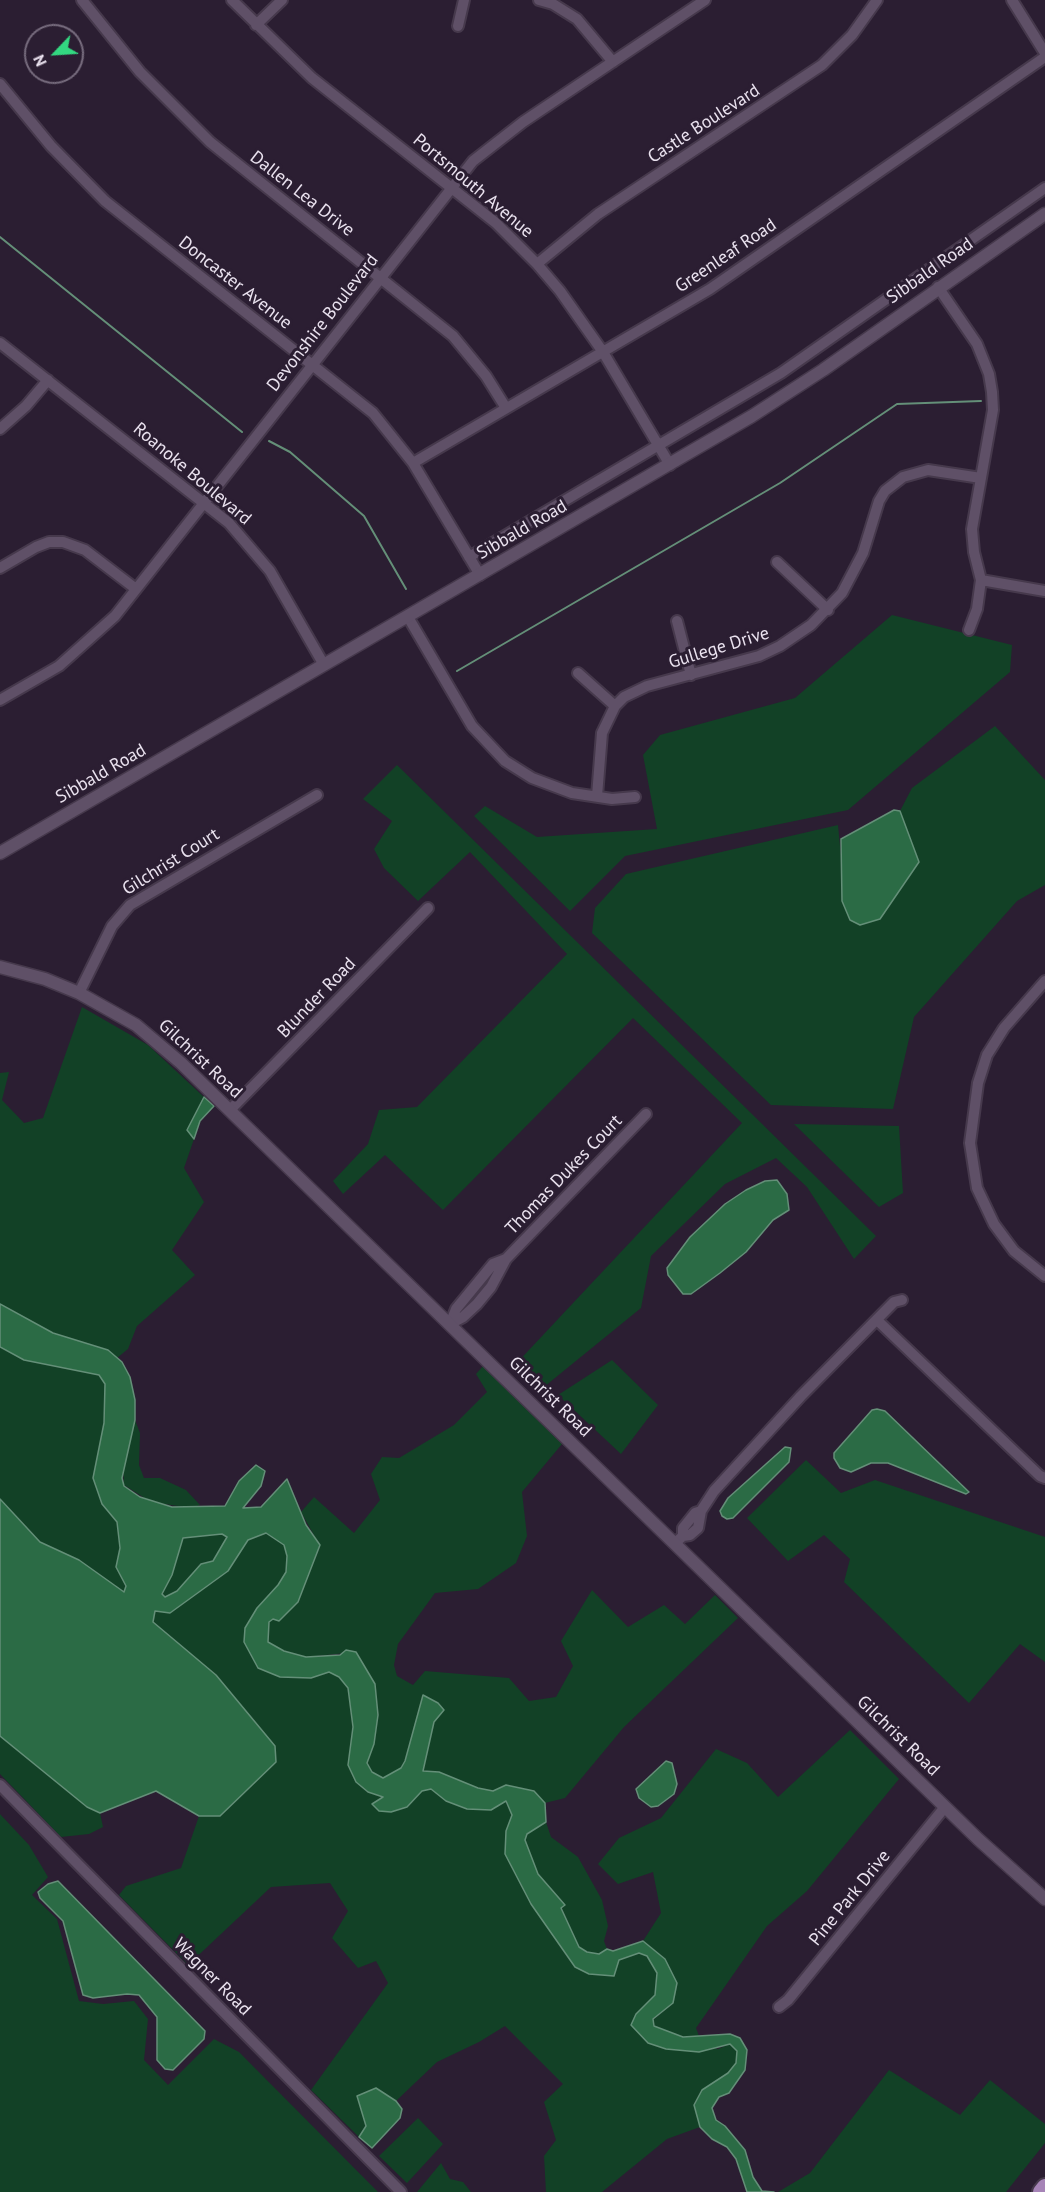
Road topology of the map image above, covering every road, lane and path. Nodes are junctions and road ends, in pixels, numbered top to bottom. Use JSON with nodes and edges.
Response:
{"nodes":[{"id":1,"x":82,"y":0,"type":"edge"},
{"id":2,"x":232,"y":0,"type":"edge"},
{"id":3,"x":282,"y":0,"type":"edge"},
{"id":4,"x":464,"y":0,"type":"edge"},
{"id":5,"x":539,"y":0,"type":"edge"},
{"id":6,"x":705,"y":0,"type":"edge"},
{"id":7,"x":877,"y":0,"type":"edge"},
{"id":8,"x":1012,"y":0,"type":"edge"},
{"id":9,"x":256,"y":25,"type":"junction"},
{"id":10,"x":458,"y":26,"type":"dead end"},
{"id":11,"x":1045,"y":55,"type":"edge"},
{"id":12,"x":613,"y":62,"type":"junction"},
{"id":13,"x":0,"y":84,"type":"edge"},
{"id":14,"x":451,"y":186,"type":"junction"},
{"id":15,"x":1045,"y":189,"type":"edge"},
{"id":16,"x":1045,"y":214,"type":"edge"},
{"id":17,"x":537,"y":264,"type":"junction"},
{"id":18,"x":380,"y":276,"type":"junction"},
{"id":19,"x":938,"y":287,"type":"junction"},
{"id":20,"x":0,"y":343,"type":"edge"},
{"id":21,"x":603,"y":352,"type":"junction"},
{"id":22,"x":312,"y":364,"type":"junction"},
{"id":23,"x":48,"y":380,"type":"junction"},
{"id":24,"x":507,"y":408,"type":"junction"},
{"id":25,"x":0,"y":429,"type":"edge"},
{"id":26,"x":659,"y":447,"type":"junction"},
{"id":27,"x":413,"y":464,"type":"junction"},
{"id":28,"x":670,"y":465,"type":"junction"},
{"id":29,"x":981,"y":478,"type":"junction"},
{"id":30,"x":204,"y":502,"type":"junction"},
{"id":31,"x":469,"y":557,"type":"junction"},
{"id":32,"x":777,"y":562,"type":"dead end"},
{"id":33,"x":0,"y":568,"type":"edge"},
{"id":34,"x":480,"y":575,"type":"junction"},
{"id":35,"x":981,"y":580,"type":"junction"},
{"id":36,"x":136,"y":589,"type":"junction"},
{"id":37,"x":1045,"y":591,"type":"edge"},
{"id":38,"x":828,"y":610,"type":"junction"},
{"id":39,"x":408,"y":617,"type":"junction"},
{"id":40,"x":677,"y":621,"type":"dead end"},
{"id":41,"x":969,"y":630,"type":"dead end"},
{"id":42,"x":324,"y":665,"type":"junction"},
{"id":43,"x":578,"y":673,"type":"dead end"},
{"id":44,"x":690,"y":675,"type":"junction"},
{"id":45,"x":0,"y":700,"type":"edge"},
{"id":46,"x":615,"y":706,"type":"junction"},
{"id":47,"x":317,"y":795,"type":"dead end"},
{"id":48,"x":597,"y":796,"type":"junction"},
{"id":49,"x":635,"y":797,"type":"dead end"},
{"id":50,"x":0,"y":853,"type":"edge"},
{"id":51,"x":428,"y":908,"type":"dead end"},
{"id":52,"x":0,"y":967,"type":"edge"},
{"id":53,"x":1045,"y":981,"type":"edge"},
{"id":54,"x":80,"y":993,"type":"junction"},
{"id":55,"x":230,"y":1110,"type":"junction"},
{"id":56,"x":646,"y":1114,"type":"dead end"},
{"id":57,"x":1045,"y":1276,"type":"edge"},
{"id":58,"x":902,"y":1300,"type":"dead end"},
{"id":59,"x":877,"y":1320,"type":"junction"},
{"id":60,"x":450,"y":1324,"type":"junction"},
{"id":61,"x":1045,"y":1478,"type":"edge"},
{"id":62,"x":679,"y":1540,"type":"junction"},
{"id":63,"x":0,"y":1785,"type":"edge"},
{"id":64,"x":945,"y":1807,"type":"junction"},
{"id":65,"x":1045,"y":1899,"type":"edge"},
{"id":66,"x":779,"y":2007,"type":"dead end"},
{"id":67,"x":1045,"y":2187,"type":"edge"},
{"id":68,"x":400,"y":2192,"type":"edge"},
{"id":69,"x":1041,"y":2192,"type":"edge"}],
"edges":[{"from":1,"to":18,"type":"street","name":"Dallen Lea Drive"},
{"from":2,"to":9,"type":"street","name":"Portsmouth Avenue"},
{"from":3,"to":9,"type":"street"},
{"from":4,"to":10,"type":"street"},
{"from":5,"to":12,"type":"street"},
{"from":6,"to":12,"type":"street","name":"Devonshire Boulevard"},
{"from":7,"to":17,"type":"street","name":"Castle Boulevard"},
{"from":8,"to":11,"type":"street"},
{"from":9,"to":14,"type":"street","name":"Portsmouth Avenue"},
{"from":11,"to":21,"type":"street","name":"Greenleaf Road"},
{"from":12,"to":14,"type":"street","name":"Devonshire Boulevard"},
{"from":13,"to":22,"type":"street","name":"Doncaster Avenue"},
{"from":14,"to":17,"type":"street","name":"Portsmouth Avenue"},
{"from":14,"to":18,"type":"street","name":"Devonshire Boulevard"},
{"from":15,"to":26,"type":"street"},
{"from":16,"to":19,"type":"street","name":"Sibbald Road"},
{"from":17,"to":21,"type":"street","name":"Portsmouth Avenue"},
{"from":18,"to":22,"type":"street","name":"Devonshire Boulevard"},
{"from":18,"to":24,"type":"street","name":"Dallen Lea Drive"},
{"from":19,"to":28,"type":"street","name":"Sibbald Road"},
{"from":19,"to":29,"type":"street"},
{"from":20,"to":23,"type":"street","name":"Roanoke Boulevard"},
{"from":21,"to":24,"type":"street","name":"Greenleaf Road"},
{"from":21,"to":26,"type":"street","name":"Portsmouth Avenue"},
{"from":22,"to":27,"type":"street","name":"Doncaster Avenue"},
{"from":22,"to":30,"type":"street","name":"Devonshire Boulevard"},
{"from":23,"to":25,"type":"street"},
{"from":23,"to":30,"type":"street","name":"Roanoke Boulevard"},
{"from":24,"to":27,"type":"street","name":"Greenleaf Road"},
{"from":26,"to":28,"type":"street","name":"Portsmouth Avenue"},
{"from":26,"to":31,"type":"street"},
{"from":27,"to":31,"type":"street","name":"Doncaster Avenue"},
{"from":28,"to":34,"type":"street","name":"Sibbald Road"},
{"from":29,"to":35,"type":"street"},
{"from":29,"to":38,"type":"street","name":"Gullege Drive"},
{"from":30,"to":36,"type":"street","name":"Devonshire Boulevard"},
{"from":30,"to":42,"type":"street","name":"Roanoke Boulevard"},
{"from":31,"to":34,"type":"street","name":"Doncaster Avenue"},
{"from":32,"to":38,"type":"street"},
{"from":33,"to":36,"type":"street"},
{"from":34,"to":39,"type":"street","name":"Sibbald Road"},
{"from":35,"to":37,"type":"street"},
{"from":35,"to":41,"type":"street"},
{"from":36,"to":45,"type":"street","name":"Devonshire Boulevard"},
{"from":38,"to":44,"type":"street","name":"Gullege Drive"},
{"from":39,"to":42,"type":"street","name":"Sibbald Road"},
{"from":39,"to":48,"type":"street"},
{"from":40,"to":44,"type":"street"},
{"from":42,"to":50,"type":"street","name":"Sibbald Road"},
{"from":43,"to":46,"type":"street"},
{"from":44,"to":46,"type":"street","name":"Gullege Drive"},
{"from":46,"to":48,"type":"street"},
{"from":47,"to":54,"type":"street","name":"Gilchrist Court"},
{"from":48,"to":49,"type":"street"},
{"from":51,"to":55,"type":"street","name":"Blunder Road"},
{"from":52,"to":54,"type":"street","name":"Gilchrist Road"},
{"from":53,"to":57,"type":"street"},
{"from":54,"to":55,"type":"street","name":"Gilchrist Road"},
{"from":55,"to":60,"type":"street","name":"Gilchrist Road"},
{"from":56,"to":60,"type":"street","name":"Thomas Dukes Court"},
{"from":58,"to":59,"type":"street"},
{"from":59,"to":61,"type":"street"},
{"from":59,"to":62,"type":"street"},
{"from":60,"to":62,"type":"street","name":"Gilchrist Road"},
{"from":62,"to":64,"type":"street","name":"Gilchrist Road"},
{"from":63,"to":68,"type":"street","name":"Wagner Road"},
{"from":64,"to":65,"type":"street","name":"Gilchrist Road"},
{"from":64,"to":66,"type":"street","name":"Pine Park Drive"},
{"from":67,"to":69,"type":"highway"}]}
